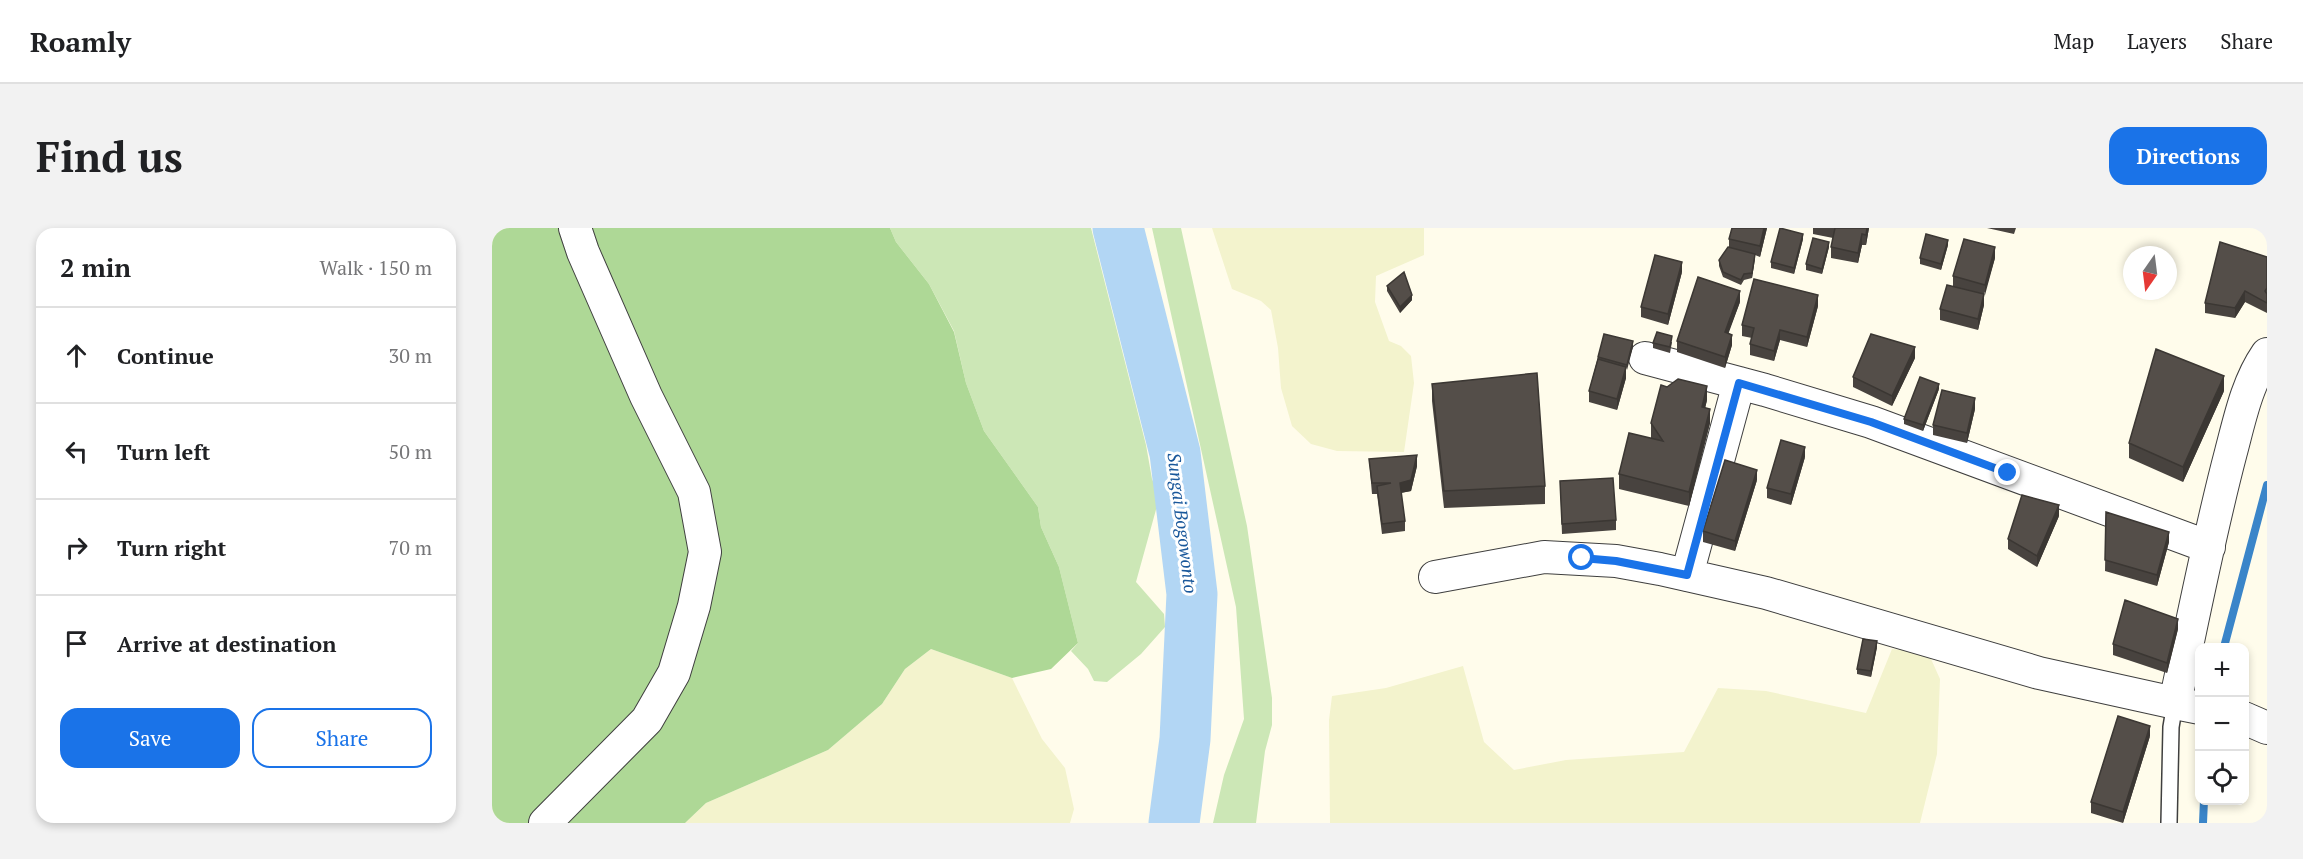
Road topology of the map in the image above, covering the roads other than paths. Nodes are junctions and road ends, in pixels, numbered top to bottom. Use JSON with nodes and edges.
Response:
{"nodes":[{"id":1,"x":575,"y":228,"type":"edge"},
{"id":2,"x":2267,"y":354,"type":"edge"},
{"id":3,"x":1645,"y":358,"type":"dead end"},
{"id":4,"x":1739,"y":383,"type":"junction"},
{"id":5,"x":2209,"y":547,"type":"junction"},
{"id":6,"x":1687,"y":575,"type":"junction"},
{"id":7,"x":1435,"y":577,"type":"dead end"},
{"id":8,"x":2190,"y":706,"type":"edge"},
{"id":9,"x":545,"y":823,"type":"edge"},
{"id":10,"x":2169,"y":823,"type":"edge"}],
"edges":[{"from":1,"to":9,"type":"street"},
{"from":2,"to":5,"type":"street"},
{"from":3,"to":4,"type":"street"},
{"from":4,"to":5,"type":"street"},
{"from":4,"to":6,"type":"street"},
{"from":5,"to":8,"type":"street"},
{"from":6,"to":7,"type":"street"},
{"from":6,"to":8,"type":"street"},
{"from":8,"to":10,"type":"lane"}]}
